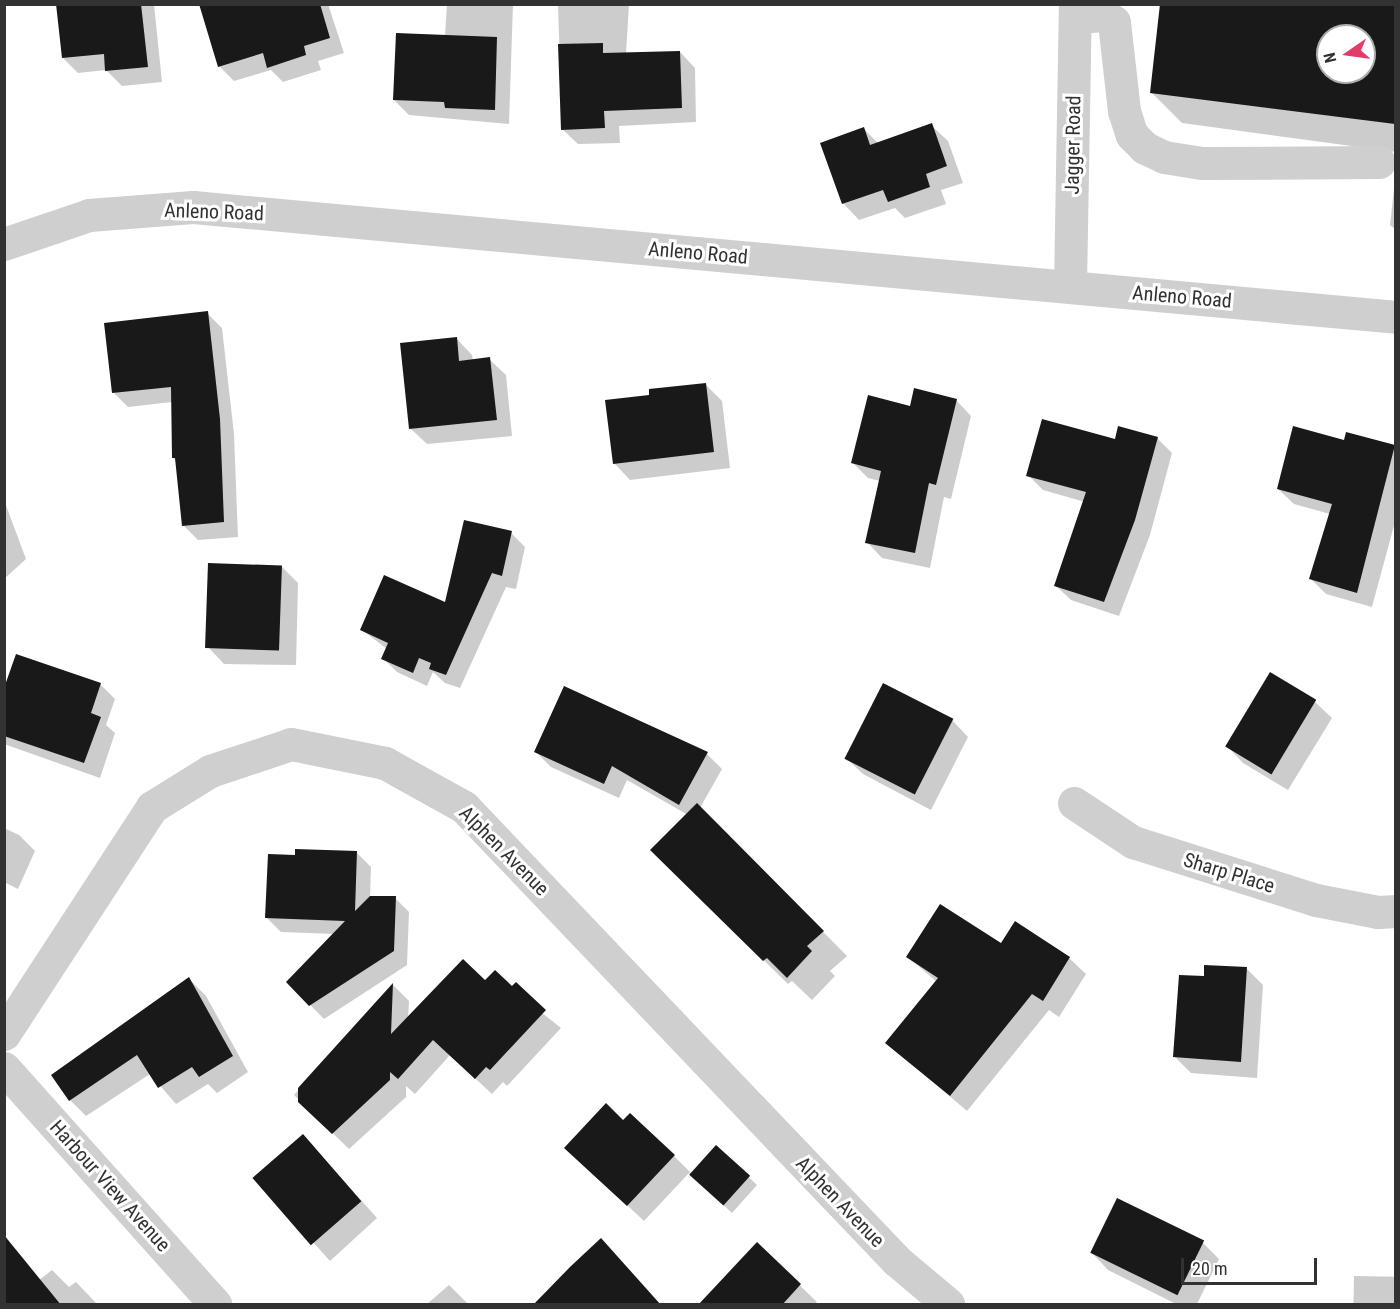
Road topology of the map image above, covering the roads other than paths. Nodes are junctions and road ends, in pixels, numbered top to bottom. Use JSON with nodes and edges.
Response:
{"nodes":[{"id":1,"x":1075,"y":11,"type":"edge"},
{"id":2,"x":1379,"y":162,"type":"dead end"},
{"id":3,"x":4,"y":244,"type":"edge"},
{"id":4,"x":1070,"y":286,"type":"junction"},
{"id":5,"x":1395,"y":317,"type":"edge"},
{"id":6,"x":1074,"y":803,"type":"dead end"},
{"id":7,"x":1395,"y":911,"type":"edge"},
{"id":8,"x":4,"y":1034,"type":"edge"},
{"id":9,"x":4,"y":1068,"type":"edge"},
{"id":10,"x":215,"y":1305,"type":"edge"},
{"id":11,"x":948,"y":1305,"type":"edge"}],
"edges":[{"from":1,"to":2,"type":"street"},
{"from":1,"to":4,"type":"street","name":"Jagger Road"},
{"from":3,"to":4,"type":"street","name":"Anleno Road"},
{"from":4,"to":5,"type":"street","name":"Anleno Road"},
{"from":6,"to":7,"type":"street","name":"Sharp Place"},
{"from":8,"to":11,"type":"street","name":"Alphen Avenue"},
{"from":9,"to":10,"type":"street","name":"Harbour View Avenue"}]}
